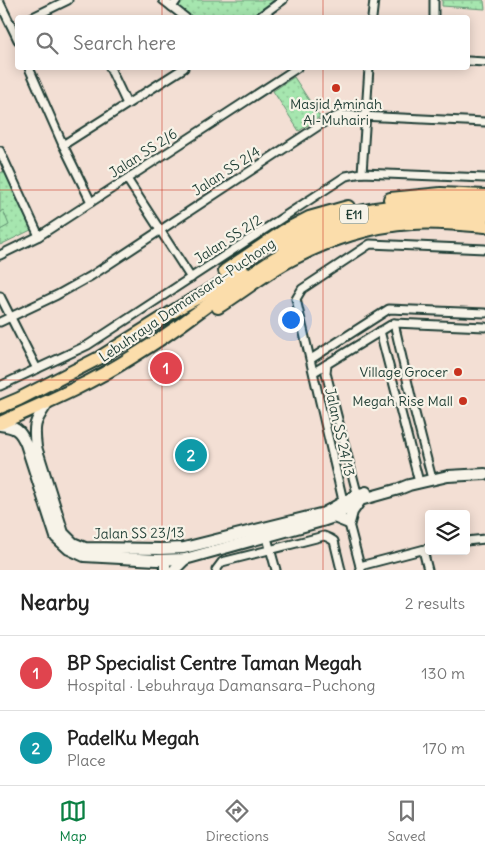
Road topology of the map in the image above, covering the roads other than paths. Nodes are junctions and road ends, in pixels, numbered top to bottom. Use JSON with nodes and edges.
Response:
{"nodes":[{"id":1,"x":68,"y":0,"type":"edge"},
{"id":2,"x":163,"y":0,"type":"edge"},
{"id":3,"x":177,"y":0,"type":"edge"},
{"id":4,"x":283,"y":0,"type":"edge"},
{"id":5,"x":374,"y":0,"type":"edge"},
{"id":6,"x":434,"y":0,"type":"edge"},
{"id":7,"x":0,"y":3,"type":"edge"},
{"id":8,"x":172,"y":7,"type":"junction"},
{"id":9,"x":37,"y":15,"type":"edge"},
{"id":10,"x":182,"y":15,"type":"edge"},
{"id":11,"x":262,"y":15,"type":"edge"},
{"id":12,"x":372,"y":15,"type":"edge"},
{"id":13,"x":434,"y":15,"type":"edge"},
{"id":14,"x":15,"y":25,"type":"edge"},
{"id":15,"x":470,"y":61,"type":"edge"},
{"id":16,"x":485,"y":62,"type":"edge"},
{"id":17,"x":30,"y":70,"type":"edge"},
{"id":18,"x":111,"y":70,"type":"edge"},
{"id":19,"x":181,"y":70,"type":"edge"},
{"id":20,"x":294,"y":70,"type":"edge"},
{"id":21,"x":369,"y":70,"type":"edge"},
{"id":22,"x":127,"y":104,"type":"junction"},
{"id":23,"x":366,"y":116,"type":"junction"},
{"id":24,"x":485,"y":122,"type":"edge"},
{"id":25,"x":63,"y":145,"type":"junction"},
{"id":26,"x":0,"y":151,"type":"edge"},
{"id":27,"x":362,"y":173,"type":"junction"},
{"id":28,"x":127,"y":178,"type":"junction"},
{"id":29,"x":485,"y":178,"type":"edge"},
{"id":30,"x":485,"y":196,"type":"edge"},
{"id":31,"x":91,"y":202,"type":"junction"},
{"id":32,"x":485,"y":207,"type":"edge"},
{"id":33,"x":485,"y":216,"type":"edge"},
{"id":34,"x":485,"y":226,"type":"edge"},
{"id":35,"x":160,"y":230,"type":"junction"},
{"id":36,"x":39,"y":236,"type":"junction"},
{"id":37,"x":485,"y":249,"type":"edge"},
{"id":38,"x":0,"y":256,"type":"edge"},
{"id":39,"x":240,"y":276,"type":"junction"},
{"id":40,"x":191,"y":278,"type":"junction"},
{"id":41,"x":0,"y":296,"type":"edge"},
{"id":42,"x":182,"y":306,"type":"junction"},
{"id":43,"x":485,"y":313,"type":"edge"},
{"id":44,"x":193,"y":316,"type":"junction"},
{"id":45,"x":10,"y":317,"type":"junction"},
{"id":46,"x":0,"y":322,"type":"edge"},
{"id":47,"x":394,"y":323,"type":"junction"},
{"id":48,"x":485,"y":328,"type":"edge"},
{"id":49,"x":380,"y":331,"type":"junction"},
{"id":50,"x":310,"y":359,"type":"junction"},
{"id":51,"x":327,"y":364,"type":"junction"},
{"id":52,"x":37,"y":369,"type":"junction"},
{"id":53,"x":314,"y":372,"type":"junction"},
{"id":54,"x":0,"y":386,"type":"edge"},
{"id":55,"x":48,"y":402,"type":"junction"},
{"id":56,"x":0,"y":407,"type":"edge"},
{"id":57,"x":0,"y":424,"type":"edge"},
{"id":58,"x":485,"y":474,"type":"edge"},
{"id":59,"x":432,"y":479,"type":"junction"},
{"id":60,"x":414,"y":483,"type":"junction"},
{"id":61,"x":359,"y":497,"type":"junction"},
{"id":62,"x":345,"y":505,"type":"junction"},
{"id":63,"x":334,"y":517,"type":"junction"},
{"id":64,"x":349,"y":523,"type":"junction"},
{"id":65,"x":266,"y":532,"type":"junction"},
{"id":66,"x":485,"y":539,"type":"edge"},
{"id":67,"x":470,"y":541,"type":"edge"},
{"id":68,"x":425,"y":549,"type":"edge"},
{"id":69,"x":270,"y":550,"type":"junction"},
{"id":70,"x":427,"y":555,"type":"edge"},
{"id":71,"x":168,"y":561,"type":"edge"},
{"id":72,"x":360,"y":568,"type":"edge"},
{"id":73,"x":216,"y":570,"type":"edge"},
{"id":74,"x":276,"y":570,"type":"edge"},
{"id":75,"x":341,"y":570,"type":"edge"},
{"id":76,"x":428,"y":570,"type":"edge"}],
"edges":[{"from":1,"to":9,"type":"street"},
{"from":2,"to":8,"type":"street"},
{"from":3,"to":8,"type":"street"},
{"from":4,"to":11,"type":"street"},
{"from":5,"to":12,"type":"street"},
{"from":6,"to":13,"type":"street"},
{"from":7,"to":14,"type":"street"},
{"from":8,"to":10,"type":"street"},
{"from":15,"to":16,"type":"street"},
{"from":17,"to":25,"type":"street"},
{"from":18,"to":22,"type":"street"},
{"from":19,"to":22,"type":"street"},
{"from":20,"to":28,"type":"street","name":"Jalan SS 2/6"},
{"from":21,"to":23,"type":"street"},
{"from":22,"to":25,"type":"street"},
{"from":23,"to":24,"type":"street","name":"Jalan SS 2/4"},
{"from":23,"to":27,"type":"street"},
{"from":23,"to":35,"type":"street","name":"Jalan SS 2/4"},
{"from":25,"to":31,"type":"street"},
{"from":26,"to":36,"type":"street"},
{"from":27,"to":29,"type":"street","name":"Jalan SS 2/2"},
{"from":27,"to":40,"type":"street","name":"Jalan SS 2/2"},
{"from":28,"to":31,"type":"street","name":"Jalan SS 2/6"},
{"from":28,"to":35,"type":"street"},
{"from":30,"to":42,"type":"highway"},
{"from":31,"to":36,"type":"street","name":"Jalan SS 2/6"},
{"from":32,"to":39,"type":"highway","name":"Lebuhraya Damansara–Puchong","number":"E11"},
{"from":33,"to":39,"type":"highway","name":"Lebuhraya Damansara–Puchong","number":"E11"},
{"from":34,"to":44,"type":"highway"},
{"from":35,"to":40,"type":"street"},
{"from":35,"to":45,"type":"street","name":"Jalan SS 2/4"},
{"from":36,"to":38,"type":"street","name":"Jalan SS 2/6"},
{"from":37,"to":50,"type":"street","name":"Jalan SS 24/13"},
{"from":39,"to":42,"type":"highway","name":"Lebuhraya Damansara–Puchong","number":"E11"},
{"from":39,"to":44,"type":"highway","name":"Lebuhraya Damansara–Puchong","number":"E11"},
{"from":40,"to":52,"type":"street","name":"Jalan SS 2/2"},
{"from":41,"to":45,"type":"street"},
{"from":42,"to":56,"type":"highway","name":"Lebuhraya Damansara–Puchong","number":"E11"},
{"from":43,"to":50,"type":"street"},
{"from":44,"to":55,"type":"highway","name":"Lebuhraya Damansara–Puchong","number":"E11"},
{"from":45,"to":46,"type":"street","name":"Jalan SS 2/4"},
{"from":45,"to":52,"type":"street"},
{"from":47,"to":48,"type":"street"},
{"from":47,"to":49,"type":"street"},
{"from":47,"to":59,"type":"street"},
{"from":49,"to":51,"type":"street"},
{"from":49,"to":60,"type":"street"},
{"from":50,"to":51,"type":"street"},
{"from":50,"to":53,"type":"street","name":"Jalan SS 24/13"},
{"from":51,"to":53,"type":"street"},
{"from":51,"to":61,"type":"street"},
{"from":52,"to":54,"type":"street","name":"Jalan SS 2/2"},
{"from":53,"to":62,"type":"street","name":"Jalan SS 24/13"},
{"from":55,"to":57,"type":"highway","name":"Lebuhraya Damansara–Puchong","number":"E11"},
{"from":55,"to":71,"type":"street","name":"Jalan SS 23/13"},
{"from":57,"to":71,"type":"street","name":"Jalan SS 23/13"},
{"from":58,"to":59,"type":"street"},
{"from":59,"to":60,"type":"street"},
{"from":60,"to":61,"type":"street"},
{"from":61,"to":62,"type":"street"},
{"from":61,"to":64,"type":"street"},
{"from":62,"to":63,"type":"street","name":"Jalan SS 23/13"},
{"from":62,"to":64,"type":"street","name":"Jalan SS 24/13"},
{"from":62,"to":65,"type":"street","name":"Jalan SS 23/13"},
{"from":63,"to":64,"type":"street"},
{"from":63,"to":65,"type":"street","name":"Jalan SS 23/13"},
{"from":64,"to":72,"type":"street","name":"Jalan SS 24/13"},
{"from":65,"to":69,"type":"street"},
{"from":65,"to":71,"type":"street","name":"Jalan SS 23/13"},
{"from":65,"to":71,"type":"street","name":"Jalan SS 23/13"},
{"from":66,"to":67,"type":"street"},
{"from":68,"to":72,"type":"street"},
{"from":69,"to":73,"type":"street"},
{"from":69,"to":74,"type":"street"},
{"from":69,"to":75,"type":"street"},
{"from":70,"to":76,"type":"street"}]}
